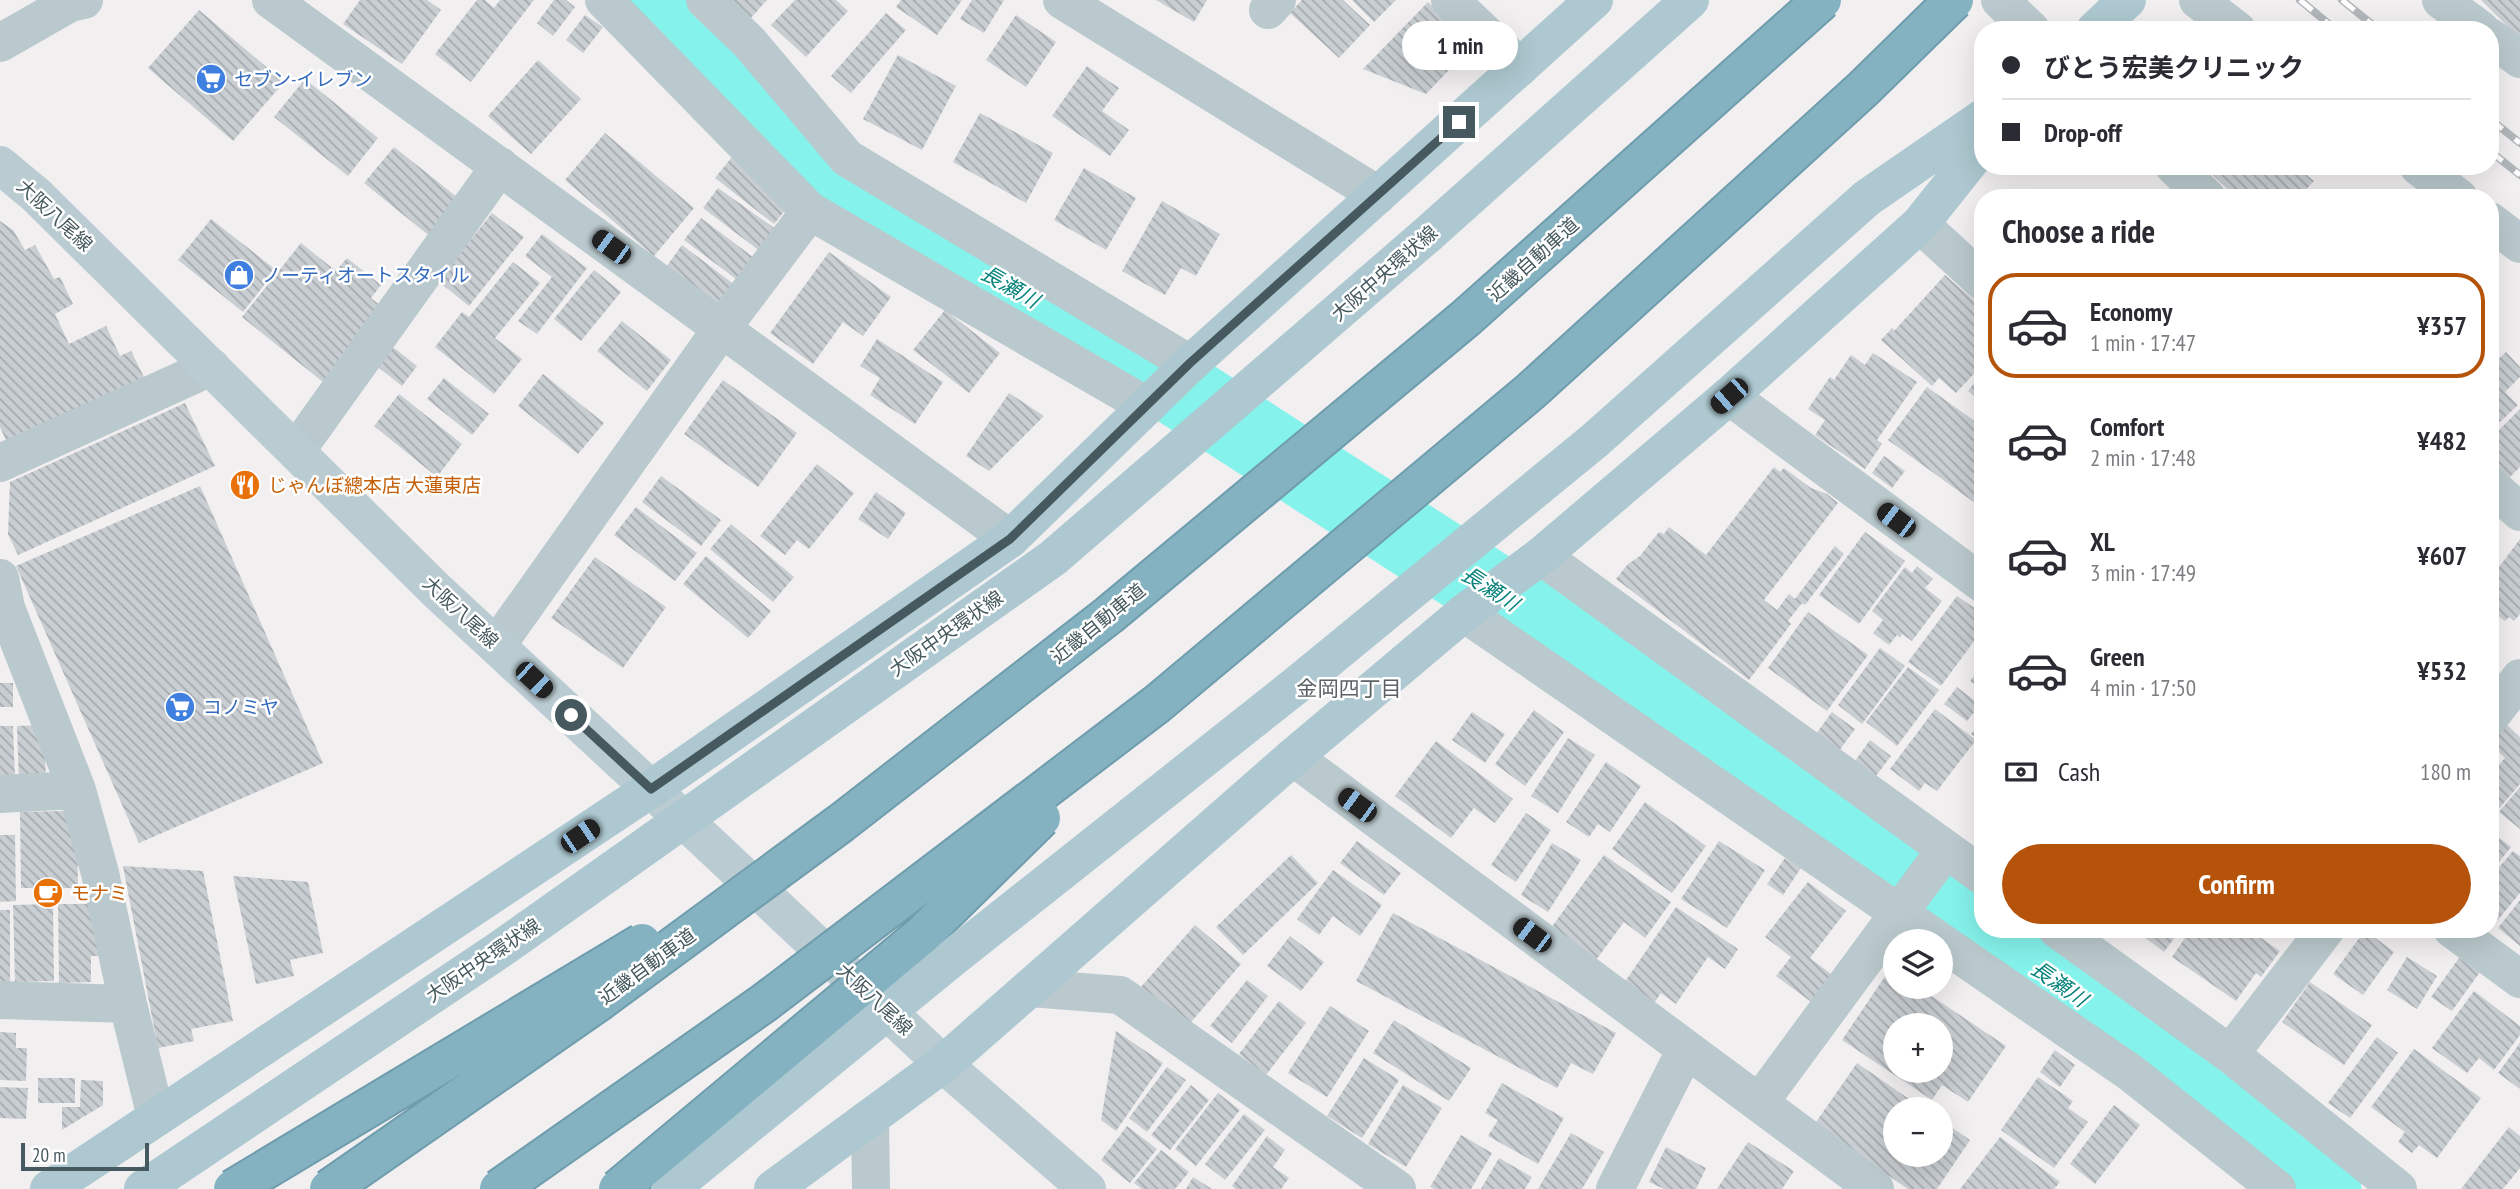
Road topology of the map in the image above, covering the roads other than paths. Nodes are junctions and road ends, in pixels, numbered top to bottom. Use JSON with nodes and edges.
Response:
{"nodes":[{"id":1,"x":84,"y":0,"type":"edge"},
{"id":2,"x":271,"y":0,"type":"edge"},
{"id":3,"x":604,"y":0,"type":"edge"},
{"id":4,"x":705,"y":0,"type":"edge"},
{"id":5,"x":1062,"y":0,"type":"edge"},
{"id":6,"x":1450,"y":0,"type":"edge"},
{"id":7,"x":1594,"y":0,"type":"edge"},
{"id":8,"x":1689,"y":0,"type":"edge"},
{"id":9,"x":1822,"y":0,"type":"edge"},
{"id":10,"x":1954,"y":0,"type":"edge"},
{"id":11,"x":2000,"y":0,"type":"edge"},
{"id":12,"x":2127,"y":0,"type":"edge"},
{"id":13,"x":2198,"y":0,"type":"edge"},
{"id":14,"x":2441,"y":0,"type":"edge"},
{"id":15,"x":2022,"y":21,"type":"edge"},
{"id":16,"x":2105,"y":21,"type":"edge"},
{"id":17,"x":2226,"y":21,"type":"edge"},
{"id":18,"x":2469,"y":21,"type":"edge"},
{"id":19,"x":0,"y":43,"type":"edge"},
{"id":20,"x":2499,"y":44,"type":"edge"},
{"id":21,"x":2520,"y":59,"type":"edge"},
{"id":22,"x":1520,"y":67,"type":"junction"},
{"id":23,"x":1974,"y":124,"type":"edge"},
{"id":24,"x":1974,"y":156,"type":"edge"},
{"id":25,"x":0,"y":165,"type":"edge"},
{"id":26,"x":499,"y":166,"type":"junction"},
{"id":27,"x":2183,"y":175,"type":"edge"},
{"id":28,"x":2430,"y":175,"type":"edge"},
{"id":29,"x":2198,"y":189,"type":"edge"},
{"id":30,"x":2447,"y":189,"type":"edge"},
{"id":31,"x":1378,"y":195,"type":"junction"},
{"id":32,"x":810,"y":211,"type":"junction"},
{"id":33,"x":1920,"y":224,"type":"junction"},
{"id":34,"x":2499,"y":228,"type":"edge"},
{"id":35,"x":2520,"y":244,"type":"edge"},
{"id":36,"x":1974,"y":274,"type":"edge"},
{"id":37,"x":722,"y":328,"type":"junction"},
{"id":38,"x":1190,"y":363,"type":"junction"},
{"id":39,"x":211,"y":367,"type":"junction"},
{"id":40,"x":1729,"y":396,"type":"junction"},
{"id":41,"x":1147,"y":405,"type":"junction"},
{"id":42,"x":296,"y":451,"type":"junction"},
{"id":43,"x":0,"y":463,"type":"edge"},
{"id":44,"x":2499,"y":493,"type":"edge"},
{"id":45,"x":2520,"y":512,"type":"edge"},
{"id":46,"x":1010,"y":539,"type":"junction"},
{"id":47,"x":1541,"y":556,"type":"junction"},
{"id":48,"x":1974,"y":577,"type":"edge"},
{"id":49,"x":0,"y":578,"type":"edge"},
{"id":50,"x":1464,"y":613,"type":"junction"},
{"id":51,"x":497,"y":645,"type":"junction"},
{"id":52,"x":1157,"y":704,"type":"junction"},
{"id":53,"x":1293,"y":757,"type":"junction"},
{"id":54,"x":651,"y":789,"type":"junction"},
{"id":55,"x":77,"y":790,"type":"junction"},
{"id":56,"x":0,"y":794,"type":"edge"},
{"id":57,"x":841,"y":823,"type":"junction"},
{"id":58,"x":1946,"y":849,"type":"junction"},
{"id":59,"x":1974,"y":869,"type":"edge"},
{"id":60,"x":1899,"y":912,"type":"junction"},
{"id":61,"x":2069,"y":938,"type":"edge"},
{"id":62,"x":2319,"y":938,"type":"edge"},
{"id":63,"x":2464,"y":938,"type":"edge"},
{"id":64,"x":2520,"y":979,"type":"edge"},
{"id":65,"x":1030,"y":988,"type":"junction"},
{"id":66,"x":0,"y":1000,"type":"edge"},
{"id":67,"x":128,"y":1004,"type":"junction"},
{"id":68,"x":1686,"y":1049,"type":"junction"},
{"id":69,"x":2230,"y":1054,"type":"junction"},
{"id":70,"x":943,"y":1064,"type":"junction"},
{"id":71,"x":1759,"y":1103,"type":"junction"},
{"id":72,"x":156,"y":1118,"type":"junction"},
{"id":73,"x":870,"y":1118,"type":"junction"},
{"id":74,"x":49,"y":1189,"type":"edge"},
{"id":75,"x":143,"y":1189,"type":"edge"},
{"id":76,"x":233,"y":1189,"type":"edge"},
{"id":77,"x":329,"y":1189,"type":"edge"},
{"id":78,"x":499,"y":1189,"type":"edge"},
{"id":79,"x":618,"y":1189,"type":"edge"},
{"id":80,"x":670,"y":1189,"type":"edge"},
{"id":81,"x":773,"y":1189,"type":"edge"},
{"id":82,"x":871,"y":1189,"type":"edge"},
{"id":83,"x":1087,"y":1189,"type":"edge"},
{"id":84,"x":1397,"y":1189,"type":"edge"},
{"id":85,"x":1615,"y":1189,"type":"edge"},
{"id":86,"x":1875,"y":1189,"type":"edge"},
{"id":87,"x":2277,"y":1189,"type":"edge"},
{"id":88,"x":2398,"y":1189,"type":"edge"}],
"edges":[{"from":1,"to":19,"type":"street"},
{"from":2,"to":26,"type":"street"},
{"from":3,"to":32,"type":"street"},
{"from":4,"to":38,"type":"street"},
{"from":5,"to":31,"type":"street"},
{"from":6,"to":22,"type":"street"},
{"from":7,"to":22,"type":"main road"},
{"from":8,"to":75,"type":"main road","name":"大阪中央環状線","bridge":true},
{"from":9,"to":57,"type":"highway","name":"近畿自動車道","bridge":true},
{"from":10,"to":52,"type":"highway","bridge":true},
{"from":11,"to":15,"type":"street"},
{"from":12,"to":16,"type":"main road"},
{"from":13,"to":17,"type":"street"},
{"from":14,"to":18,"type":"street"},
{"from":20,"to":21,"type":"street"},
{"from":22,"to":31,"type":"main road"},
{"from":23,"to":80,"type":"main road","bridge":true},
{"from":24,"to":33,"type":"main road"},
{"from":25,"to":39,"type":"main road","name":"大阪八尾線"},
{"from":26,"to":37,"type":"street"},
{"from":26,"to":42,"type":"street"},
{"from":27,"to":29,"type":"street"},
{"from":28,"to":30,"type":"street"},
{"from":31,"to":38,"type":"main road"},
{"from":32,"to":37,"type":"street"},
{"from":32,"to":41,"type":"street"},
{"from":33,"to":36,"type":"street"},
{"from":33,"to":40,"type":"main road"},
{"from":34,"to":35,"type":"street"},
{"from":37,"to":46,"type":"street"},
{"from":37,"to":51,"type":"street"},
{"from":38,"to":41,"type":"main road"},
{"from":39,"to":42,"type":"main road","name":"大阪八尾線"},
{"from":39,"to":43,"type":"street"},
{"from":40,"to":47,"type":"main road"},
{"from":40,"to":48,"type":"street"},
{"from":41,"to":46,"type":"main road"},
{"from":42,"to":51,"type":"main road","name":"大阪八尾線"},
{"from":44,"to":45,"type":"street"},
{"from":46,"to":54,"type":"main road"},
{"from":47,"to":50,"type":"main road"},
{"from":47,"to":58,"type":"street"},
{"from":49,"to":55,"type":"street"},
{"from":50,"to":53,"type":"main road"},
{"from":50,"to":60,"type":"street"},
{"from":51,"to":54,"type":"main road","name":"大阪八尾線"},
{"from":52,"to":78,"type":"highway","bridge":true},
{"from":52,"to":79,"type":"highway","bridge":true},
{"from":53,"to":65,"type":"main road"},
{"from":53,"to":68,"type":"street"},
{"from":54,"to":70,"type":"main road","name":"大阪八尾線"},
{"from":54,"to":72,"type":"main road"},
{"from":55,"to":56,"type":"street"},
{"from":55,"to":67,"type":"street"},
{"from":57,"to":76,"type":"highway","bridge":true},
{"from":57,"to":77,"type":"highway","name":"近畿自動車道","bridge":true},
{"from":58,"to":59,"type":"street"},
{"from":58,"to":60,"type":"street"},
{"from":60,"to":71,"type":"street"},
{"from":60,"to":87,"type":"street"},
{"from":61,"to":69,"type":"street"},
{"from":62,"to":69,"type":"street"},
{"from":63,"to":64,"type":"street"},
{"from":65,"to":70,"type":"main road"},
{"from":65,"to":84,"type":"street"},
{"from":66,"to":67,"type":"street"},
{"from":67,"to":72,"type":"street"},
{"from":68,"to":71,"type":"street"},
{"from":68,"to":85,"type":"street"},
{"from":69,"to":88,"type":"street"},
{"from":70,"to":73,"type":"main road"},
{"from":70,"to":83,"type":"main road","name":"大阪八尾線"},
{"from":71,"to":86,"type":"street"},
{"from":72,"to":74,"type":"main road"},
{"from":73,"to":81,"type":"main road"},
{"from":73,"to":82,"type":"street"}]}
